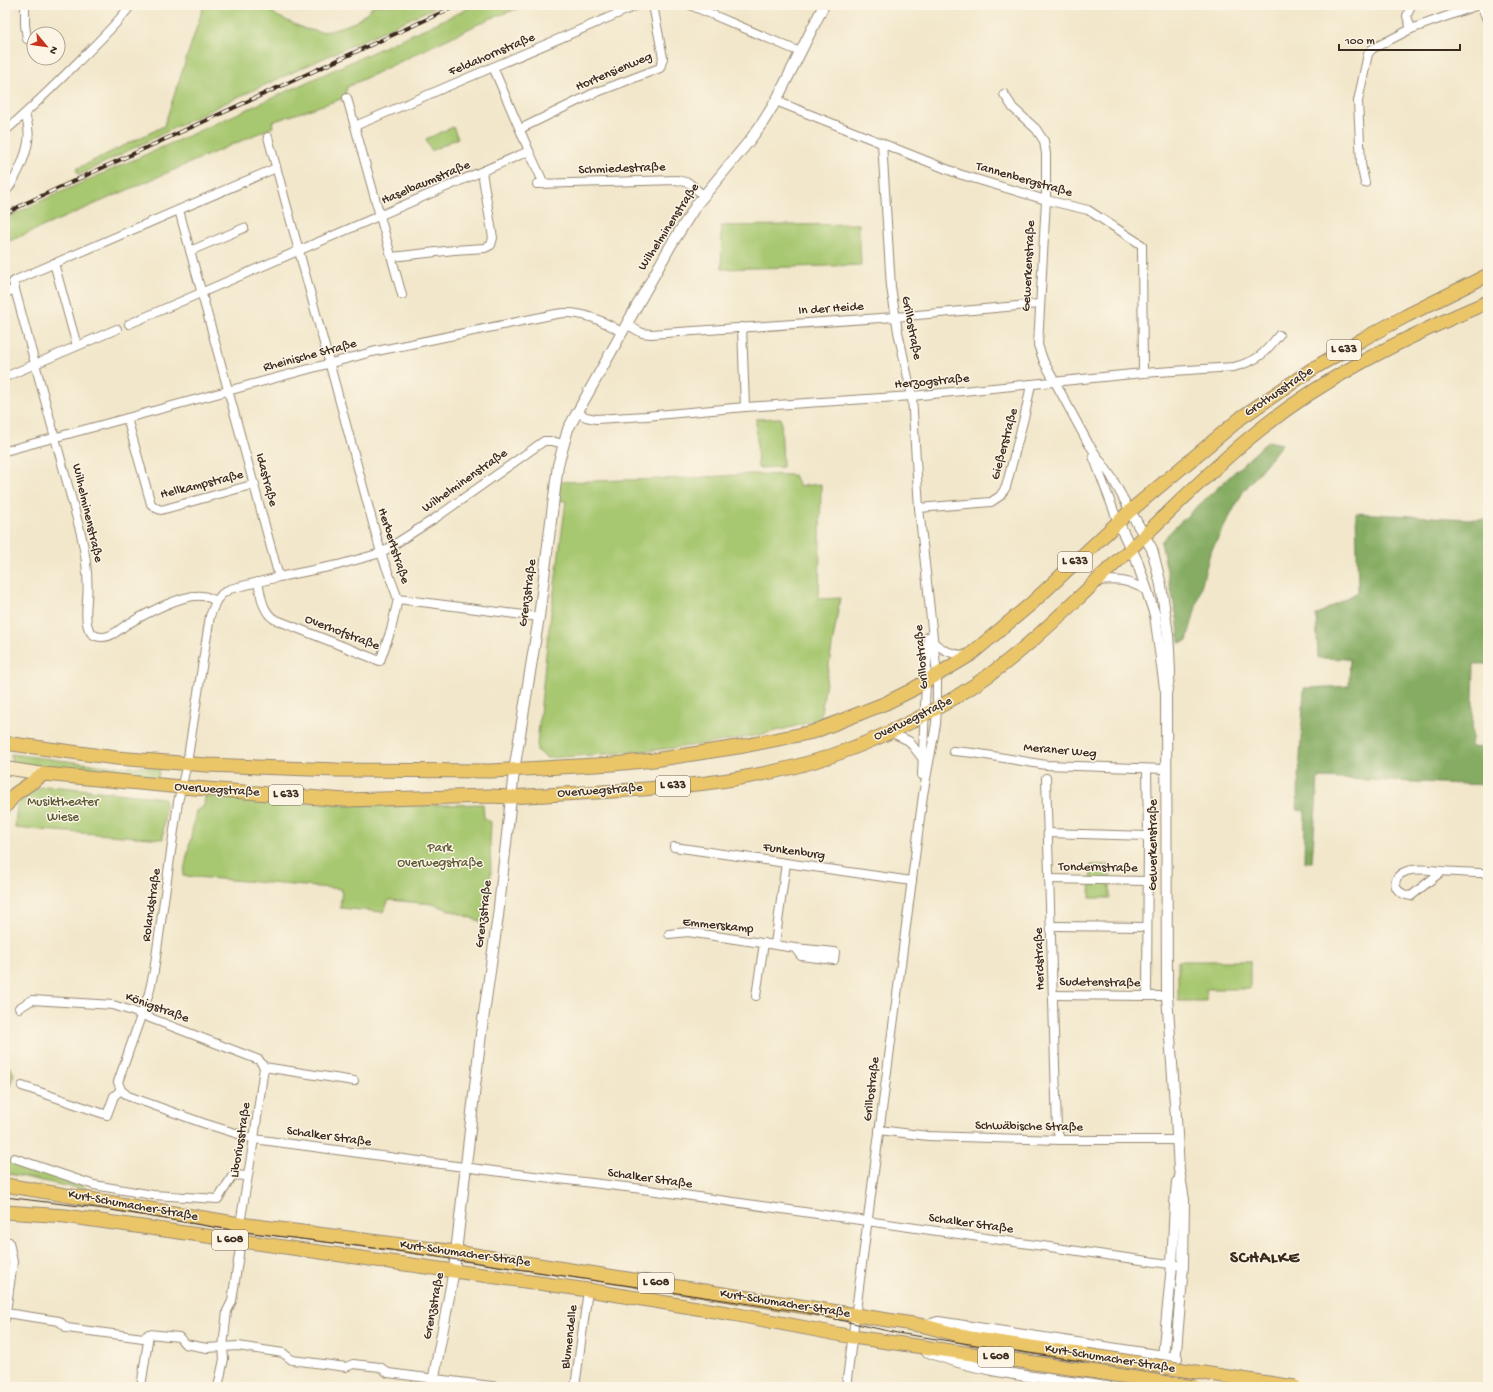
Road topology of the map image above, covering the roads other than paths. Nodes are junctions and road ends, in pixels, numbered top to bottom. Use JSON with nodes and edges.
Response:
{"nodes":[{"id":1,"x":25,"y":5,"type":"edge"},
{"id":2,"x":132,"y":5,"type":"edge"},
{"id":3,"x":638,"y":5,"type":"edge"},
{"id":4,"x":653,"y":5,"type":"edge"},
{"id":5,"x":690,"y":5,"type":"edge"},
{"id":6,"x":824,"y":5,"type":"edge"},
{"id":7,"x":1411,"y":5,"type":"edge"},
{"id":8,"x":1478,"y":5,"type":"edge"},
{"id":9,"x":1482,"y":5,"type":"edge"},
{"id":10,"x":1488,"y":22,"type":"edge"},
{"id":11,"x":1411,"y":29,"type":"junction"},
{"id":12,"x":26,"y":32,"type":"edge"},
{"id":13,"x":800,"y":52,"type":"junction"},
{"id":14,"x":493,"y":67,"type":"junction"},
{"id":15,"x":1004,"y":94,"type":"dead end"},
{"id":16,"x":347,"y":98,"type":"dead end"},
{"id":17,"x":776,"y":101,"type":"junction"},
{"id":18,"x":25,"y":115,"type":"junction"},
{"id":19,"x":355,"y":126,"type":"junction"},
{"id":20,"x":520,"y":129,"type":"junction"},
{"id":21,"x":5,"y":131,"type":"edge"},
{"id":22,"x":268,"y":137,"type":"dead end"},
{"id":23,"x":882,"y":143,"type":"junction"},
{"id":24,"x":529,"y":151,"type":"junction"},
{"id":25,"x":276,"y":168,"type":"junction"},
{"id":26,"x":482,"y":172,"type":"junction"},
{"id":27,"x":1366,"y":183,"type":"dead end"},
{"id":28,"x":5,"y":192,"type":"edge"},
{"id":29,"x":704,"y":196,"type":"junction"},
{"id":30,"x":1046,"y":200,"type":"junction"},
{"id":31,"x":179,"y":210,"type":"junction"},
{"id":32,"x":380,"y":216,"type":"junction"},
{"id":33,"x":244,"y":228,"type":"dead end"},
{"id":34,"x":190,"y":251,"type":"junction"},
{"id":35,"x":299,"y":251,"type":"junction"},
{"id":36,"x":392,"y":257,"type":"junction"},
{"id":37,"x":54,"y":263,"type":"junction"},
{"id":38,"x":1488,"y":275,"type":"edge"},
{"id":39,"x":15,"y":288,"type":"junction"},
{"id":40,"x":202,"y":292,"type":"junction"},
{"id":41,"x":5,"y":293,"type":"edge"},
{"id":42,"x":402,"y":296,"type":"dead end"},
{"id":43,"x":1488,"y":302,"type":"edge"},
{"id":44,"x":1039,"y":304,"type":"junction"},
{"id":45,"x":895,"y":317,"type":"junction"},
{"id":46,"x":129,"y":324,"type":"dead end"},
{"id":47,"x":742,"y":327,"type":"junction"},
{"id":48,"x":624,"y":328,"type":"junction"},
{"id":49,"x":117,"y":329,"type":"dead end"},
{"id":50,"x":1279,"y":335,"type":"dead end"},
{"id":51,"x":77,"y":346,"type":"junction"},
{"id":52,"x":330,"y":363,"type":"junction"},
{"id":53,"x":36,"y":364,"type":"junction"},
{"id":54,"x":1143,"y":373,"type":"junction"},
{"id":55,"x":5,"y":377,"type":"edge"},
{"id":56,"x":1054,"y":382,"type":"junction"},
{"id":57,"x":1031,"y":384,"type":"junction"},
{"id":58,"x":229,"y":390,"type":"junction"},
{"id":59,"x":912,"y":396,"type":"junction"},
{"id":60,"x":745,"y":407,"type":"junction"},
{"id":61,"x":577,"y":412,"type":"junction"},
{"id":62,"x":127,"y":418,"type":"junction"},
{"id":63,"x":56,"y":438,"type":"junction"},
{"id":64,"x":1088,"y":443,"type":"junction"},
{"id":65,"x":563,"y":444,"type":"junction"},
{"id":66,"x":5,"y":451,"type":"edge"},
{"id":67,"x":255,"y":484,"type":"junction"},
{"id":68,"x":919,"y":508,"type":"junction"},
{"id":69,"x":1130,"y":511,"type":"junction"},
{"id":70,"x":1118,"y":522,"type":"junction"},
{"id":71,"x":1144,"y":536,"type":"junction"},
{"id":72,"x":1131,"y":548,"type":"junction"},
{"id":73,"x":381,"y":553,"type":"junction"},
{"id":74,"x":280,"y":577,"type":"junction"},
{"id":75,"x":1096,"y":581,"type":"junction"},
{"id":76,"x":258,"y":582,"type":"junction"},
{"id":77,"x":1148,"y":591,"type":"junction"},
{"id":78,"x":398,"y":599,"type":"junction"},
{"id":79,"x":216,"y":601,"type":"junction"},
{"id":80,"x":930,"y":612,"type":"junction"},
{"id":81,"x":539,"y":617,"type":"junction"},
{"id":82,"x":933,"y":642,"type":"junction"},
{"id":83,"x":970,"y":655,"type":"junction"},
{"id":84,"x":931,"y":678,"type":"junction"},
{"id":85,"x":1166,"y":694,"type":"junction"},
{"id":86,"x":931,"y":710,"type":"junction"},
{"id":87,"x":890,"y":732,"type":"junction"},
{"id":88,"x":5,"y":743,"type":"edge"},
{"id":89,"x":953,"y":751,"type":"dead end"},
{"id":90,"x":922,"y":758,"type":"junction"},
{"id":91,"x":187,"y":763,"type":"junction"},
{"id":92,"x":5,"y":768,"type":"edge"},
{"id":93,"x":1147,"y":769,"type":"junction"},
{"id":94,"x":1166,"y":769,"type":"junction"},
{"id":95,"x":514,"y":770,"type":"junction"},
{"id":96,"x":44,"y":774,"type":"junction"},
{"id":97,"x":1046,"y":778,"type":"dead end"},
{"id":98,"x":181,"y":788,"type":"junction"},
{"id":99,"x":923,"y":795,"type":"junction"},
{"id":100,"x":511,"y":797,"type":"junction"},
{"id":101,"x":5,"y":807,"type":"edge"},
{"id":102,"x":1048,"y":833,"type":"junction"},
{"id":103,"x":1148,"y":836,"type":"junction"},
{"id":104,"x":674,"y":847,"type":"dead end"},
{"id":105,"x":786,"y":863,"type":"junction"},
{"id":106,"x":1442,"y":871,"type":"junction"},
{"id":107,"x":1488,"y":873,"type":"edge"},
{"id":108,"x":1049,"y":879,"type":"junction"},
{"id":109,"x":912,"y":881,"type":"junction"},
{"id":110,"x":1147,"y":881,"type":"junction"},
{"id":111,"x":1051,"y":926,"type":"junction"},
{"id":112,"x":1147,"y":927,"type":"junction"},
{"id":113,"x":669,"y":934,"type":"dead end"},
{"id":114,"x":764,"y":943,"type":"junction"},
{"id":115,"x":775,"y":944,"type":"junction"},
{"id":116,"x":795,"y":948,"type":"dead end"},
{"id":117,"x":1053,"y":995,"type":"junction"},
{"id":118,"x":756,"y":996,"type":"dead end"},
{"id":119,"x":1147,"y":996,"type":"junction"},
{"id":120,"x":1167,"y":996,"type":"junction"},
{"id":121,"x":19,"y":1008,"type":"dead end"},
{"id":122,"x":141,"y":1014,"type":"junction"},
{"id":123,"x":261,"y":1063,"type":"junction"},
{"id":124,"x":354,"y":1080,"type":"dead end"},
{"id":125,"x":22,"y":1086,"type":"dead end"},
{"id":126,"x":121,"y":1090,"type":"junction"},
{"id":127,"x":879,"y":1130,"type":"junction"},
{"id":128,"x":254,"y":1139,"type":"junction"},
{"id":129,"x":1060,"y":1140,"type":"junction"},
{"id":130,"x":1178,"y":1140,"type":"junction"},
{"id":131,"x":14,"y":1158,"type":"dead end"},
{"id":132,"x":467,"y":1168,"type":"junction"},
{"id":133,"x":1179,"y":1170,"type":"junction"},
{"id":134,"x":247,"y":1176,"type":"junction"},
{"id":135,"x":5,"y":1185,"type":"edge"},
{"id":136,"x":5,"y":1212,"type":"edge"},
{"id":137,"x":867,"y":1222,"type":"junction"},
{"id":138,"x":240,"y":1224,"type":"junction"},
{"id":139,"x":241,"y":1241,"type":"junction"},
{"id":140,"x":9,"y":1242,"type":"dead end"},
{"id":141,"x":456,"y":1252,"type":"junction"},
{"id":142,"x":1172,"y":1265,"type":"junction"},
{"id":143,"x":1184,"y":1266,"type":"junction"},
{"id":144,"x":454,"y":1270,"type":"junction"},
{"id":145,"x":588,"y":1290,"type":"junction"},
{"id":146,"x":855,"y":1315,"type":"junction"},
{"id":147,"x":5,"y":1316,"type":"edge"},
{"id":148,"x":925,"y":1326,"type":"junction"},
{"id":149,"x":149,"y":1334,"type":"junction"},
{"id":150,"x":853,"y":1337,"type":"junction"},
{"id":151,"x":909,"y":1344,"type":"junction"},
{"id":152,"x":223,"y":1347,"type":"junction"},
{"id":153,"x":1164,"y":1356,"type":"junction"},
{"id":154,"x":1177,"y":1358,"type":"junction"},
{"id":155,"x":432,"y":1383,"type":"edge"},
{"id":156,"x":141,"y":1387,"type":"edge"},
{"id":157,"x":218,"y":1387,"type":"edge"},
{"id":158,"x":499,"y":1387,"type":"edge"},
{"id":159,"x":575,"y":1387,"type":"edge"},
{"id":160,"x":846,"y":1387,"type":"edge"},
{"id":161,"x":1108,"y":1387,"type":"edge"},
{"id":162,"x":1160,"y":1387,"type":"edge"},
{"id":163,"x":1173,"y":1387,"type":"edge"},
{"id":164,"x":1194,"y":1387,"type":"edge"},
{"id":165,"x":1295,"y":1387,"type":"edge"}],
"edges":[{"from":1,"to":12,"type":"street"},
{"from":2,"to":18,"type":"street"},
{"from":3,"to":14,"type":"street","name":"Feldahornstraße"},
{"from":4,"to":20,"type":"street","name":"Hortensienweg"},
{"from":5,"to":13,"type":"street"},
{"from":6,"to":13,"type":"street","name":"Wilhelminenstraße"},
{"from":7,"to":11,"type":"street"},
{"from":8,"to":11,"type":"street"},
{"from":9,"to":10,"type":"street"},
{"from":11,"to":27,"type":"street"},
{"from":13,"to":17,"type":"street","name":"Wilhelminenstraße"},
{"from":14,"to":19,"type":"street","name":"Feldahornstraße"},
{"from":14,"to":20,"type":"street"},
{"from":15,"to":30,"type":"street","name":"Gewerkenstraße"},
{"from":16,"to":19,"type":"street"},
{"from":17,"to":23,"type":"street","name":"Tannenbergstraße"},
{"from":17,"to":29,"type":"street","name":"Wilhelminenstraße"},
{"from":18,"to":21,"type":"street"},
{"from":18,"to":28,"type":"street"},
{"from":19,"to":32,"type":"street"},
{"from":20,"to":24,"type":"street"},
{"from":22,"to":25,"type":"street","name":"Herbertstraße"},
{"from":23,"to":30,"type":"street","name":"Tannenbergstraße"},
{"from":23,"to":45,"type":"street","name":"Grillostraße"},
{"from":24,"to":26,"type":"street","name":"Haselbaumstraße"},
{"from":24,"to":29,"type":"street","name":"Schmiedestraße"},
{"from":25,"to":31,"type":"street"},
{"from":25,"to":35,"type":"street","name":"Herbertstraße"},
{"from":26,"to":32,"type":"street","name":"Haselbaumstraße"},
{"from":26,"to":36,"type":"street","name":"Haselbaumstraße"},
{"from":29,"to":48,"type":"street","name":"Wilhelminenstraße"},
{"from":30,"to":44,"type":"street","name":"Gewerkenstraße"},
{"from":30,"to":54,"type":"street","name":"Tannenbergstraße"},
{"from":31,"to":34,"type":"street","name":"Idastraße"},
{"from":31,"to":37,"type":"street"},
{"from":32,"to":35,"type":"street","name":"Haselbaumstraße"},
{"from":32,"to":36,"type":"street","name":"Haselbaumstraße"},
{"from":33,"to":34,"type":"street"},
{"from":34,"to":40,"type":"street","name":"Idastraße"},
{"from":35,"to":40,"type":"street","name":"Haselbaumstraße"},
{"from":35,"to":52,"type":"street","name":"Herbertstraße"},
{"from":36,"to":42,"type":"street","name":"Haselbaumstraße"},
{"from":37,"to":39,"type":"street"},
{"from":37,"to":51,"type":"street"},
{"from":38,"to":69,"type":"main road","name":"Grothusstraße","number":"L 633"},
{"from":39,"to":41,"type":"street"},
{"from":39,"to":53,"type":"street"},
{"from":40,"to":46,"type":"street","name":"Haselbaumstraße"},
{"from":40,"to":58,"type":"street","name":"Idastraße"},
{"from":43,"to":71,"type":"main road","name":"Grothusstraße","number":"L 633"},
{"from":44,"to":45,"type":"street","name":"In der Heide"},
{"from":44,"to":56,"type":"street","name":"Gewerkenstraße"},
{"from":45,"to":47,"type":"street","name":"In der Heide"},
{"from":45,"to":59,"type":"street","name":"Grillostraße"},
{"from":47,"to":48,"type":"street","name":"In der Heide"},
{"from":47,"to":60,"type":"street"},
{"from":48,"to":52,"type":"street","name":"Rheinische Straße"},
{"from":48,"to":61,"type":"street","name":"Wilhelminenstraße"},
{"from":49,"to":51,"type":"street"},
{"from":50,"to":54,"type":"street","name":"Herzogstraße"},
{"from":51,"to":53,"type":"street"},
{"from":52,"to":58,"type":"street","name":"Rheinische Straße"},
{"from":52,"to":73,"type":"street","name":"Herbertstraße"},
{"from":53,"to":55,"type":"street"},
{"from":53,"to":63,"type":"street"},
{"from":54,"to":56,"type":"street","name":"Herzogstraße"},
{"from":56,"to":57,"type":"street","name":"Herzogstraße"},
{"from":56,"to":64,"type":"street","name":"Gewerkenstraße"},
{"from":57,"to":59,"type":"street","name":"Herzogstraße"},
{"from":57,"to":68,"type":"street","name":"Gießerstraße"},
{"from":58,"to":62,"type":"street","name":"Rheinische Straße"},
{"from":58,"to":67,"type":"street","name":"Idastraße"},
{"from":59,"to":60,"type":"street","name":"Herzogstraße"},
{"from":59,"to":68,"type":"street","name":"Grillostraße"},
{"from":60,"to":61,"type":"street","name":"Herzogstraße"},
{"from":61,"to":65,"type":"street","name":"Wilhelminenstraße"},
{"from":62,"to":63,"type":"street","name":"Rheinische Straße"},
{"from":62,"to":67,"type":"street","name":"Hellkampstraße"},
{"from":63,"to":66,"type":"street","name":"Rheinische Straße"},
{"from":63,"to":79,"type":"street","name":"Wilhelminenstraße"},
{"from":64,"to":69,"type":"street","name":"Gewerkenstraße"},
{"from":64,"to":70,"type":"street","name":"Gewerkenstraße"},
{"from":65,"to":73,"type":"street","name":"Wilhelminenstraße"},
{"from":65,"to":81,"type":"street","name":"Grenzstraße"},
{"from":67,"to":74,"type":"street","name":"Idastraße"},
{"from":68,"to":80,"type":"street","name":"Grillostraße"},
{"from":69,"to":70,"type":"main road","name":"Overwegstraße","number":"L 633"},
{"from":69,"to":71,"type":"street","name":"Gewerkenstraße"},
{"from":70,"to":72,"type":"street","name":"Gewerkenstraße"},
{"from":70,"to":83,"type":"main road","name":"Overwegstraße","number":"L 633"},
{"from":71,"to":72,"type":"main road","name":"Overwegstraße","number":"L 633"},
{"from":71,"to":85,"type":"street","name":"Gewerkenstraße"},
{"from":72,"to":75,"type":"main road","name":"Overwegstraße","number":"L 633"},
{"from":72,"to":77,"type":"street","name":"Gewerkenstraße"},
{"from":73,"to":74,"type":"street","name":"Wilhelminenstraße"},
{"from":73,"to":78,"type":"street","name":"Herbertstraße"},
{"from":74,"to":76,"type":"street","name":"Wilhelminenstraße"},
{"from":75,"to":77,"type":"street"},
{"from":75,"to":86,"type":"main road","name":"Overwegstraße","number":"L 633"},
{"from":76,"to":78,"type":"street","name":"Overhofstraße"},
{"from":76,"to":79,"type":"street","name":"Wilhelminenstraße"},
{"from":77,"to":85,"type":"street","name":"Gewerkenstraße"},
{"from":78,"to":81,"type":"street","name":"Herbertstraße"},
{"from":79,"to":91,"type":"street","name":"Rolandstraße"},
{"from":80,"to":82,"type":"street","name":"Grillostraße"},
{"from":80,"to":84,"type":"street","name":"Grillostraße"},
{"from":81,"to":95,"type":"street","name":"Grenzstraße"},
{"from":82,"to":83,"type":"street"},
{"from":82,"to":84,"type":"street","name":"Grillostraße"},
{"from":83,"to":84,"type":"main road","name":"Overwegstraße","number":"L 633"},
{"from":84,"to":86,"type":"street","name":"Grillostraße"},
{"from":84,"to":86,"type":"street","name":"Grillostraße"},
{"from":84,"to":95,"type":"main road","name":"Overwegstraße","number":"L 633"},
{"from":85,"to":94,"type":"street","name":"Gewerkenstraße"},
{"from":86,"to":87,"type":"main road","name":"Overwegstraße","number":"L 633"},
{"from":86,"to":90,"type":"street","name":"Grillostraße"},
{"from":86,"to":99,"type":"street","name":"Grillostraße"},
{"from":87,"to":90,"type":"street"},
{"from":87,"to":100,"type":"main road","name":"Overwegstraße","number":"L 633"},
{"from":88,"to":91,"type":"main road","name":"Overwegstraße","number":"L 633"},
{"from":89,"to":93,"type":"street","name":"Meraner Weg"},
{"from":90,"to":99,"type":"street","name":"Grillostraße"},
{"from":91,"to":95,"type":"main road","name":"Overwegstraße","number":"L 633"},
{"from":91,"to":98,"type":"street","name":"Rolandstraße"},
{"from":92,"to":96,"type":"main road","name":"Overwegstraße","number":"L 633"},
{"from":93,"to":94,"type":"street","name":"Meraner Weg"},
{"from":93,"to":103,"type":"street","name":"Gewerkenstraße"},
{"from":94,"to":120,"type":"street","name":"Gewerkenstraße"},
{"from":95,"to":100,"type":"street","name":"Grenzstraße"},
{"from":96,"to":98,"type":"main road","name":"Overwegstraße","number":"L 633"},
{"from":96,"to":101,"type":"main road"},
{"from":97,"to":102,"type":"street","name":"Herdstraße"},
{"from":98,"to":100,"type":"main road","name":"Overwegstraße","number":"L 633"},
{"from":98,"to":122,"type":"street","name":"Rolandstraße"},
{"from":99,"to":109,"type":"street","name":"Grillostraße"},
{"from":100,"to":132,"type":"street","name":"Grenzstraße"},
{"from":102,"to":103,"type":"street"},
{"from":102,"to":108,"type":"street","name":"Herdstraße"},
{"from":103,"to":110,"type":"street","name":"Gewerkenstraße"},
{"from":104,"to":105,"type":"street","name":"Funkenburg"},
{"from":105,"to":109,"type":"street","name":"Funkenburg"},
{"from":105,"to":115,"type":"street"},
{"from":106,"to":106,"type":"street"},
{"from":106,"to":107,"type":"street"},
{"from":108,"to":110,"type":"street","name":"Tondernstraße"},
{"from":108,"to":111,"type":"street","name":"Herdstraße"},
{"from":109,"to":127,"type":"street","name":"Grillostraße"},
{"from":110,"to":112,"type":"street","name":"Gewerkenstraße"},
{"from":111,"to":112,"type":"street"},
{"from":111,"to":117,"type":"street","name":"Herdstraße"},
{"from":112,"to":119,"type":"street","name":"Gewerkenstraße"},
{"from":113,"to":114,"type":"street","name":"Emmerskamp"},
{"from":114,"to":115,"type":"street","name":"Emmerskamp"},
{"from":114,"to":118,"type":"street","name":"Emmerskamp"},
{"from":115,"to":116,"type":"street","name":"Emmerskamp"},
{"from":117,"to":119,"type":"street","name":"Sudetenstraße"},
{"from":117,"to":129,"type":"street","name":"Herdstraße"},
{"from":119,"to":120,"type":"street"},
{"from":120,"to":130,"type":"street","name":"Gewerkenstraße"},
{"from":121,"to":122,"type":"street","name":"Königstraße"},
{"from":122,"to":123,"type":"street","name":"Königstraße"},
{"from":122,"to":126,"type":"street","name":"Rolandstraße"},
{"from":123,"to":124,"type":"street","name":"Königstraße"},
{"from":123,"to":128,"type":"street","name":"Liboriusstraße"},
{"from":125,"to":126,"type":"street"},
{"from":126,"to":128,"type":"street","name":"Schalker Straße"},
{"from":127,"to":129,"type":"street","name":"Schwäbische Straße"},
{"from":127,"to":137,"type":"street","name":"Grillostraße"},
{"from":128,"to":132,"type":"street","name":"Schalker Straße"},
{"from":128,"to":134,"type":"street","name":"Liboriusstraße"},
{"from":129,"to":130,"type":"street","name":"Schwäbische Straße"},
{"from":130,"to":133,"type":"street","name":"Gewerkenstraße"},
{"from":131,"to":134,"type":"street","name":"Kurt-Schumacher-Straße"},
{"from":132,"to":137,"type":"street","name":"Schalker Straße"},
{"from":132,"to":141,"type":"street","name":"Grenzstraße"},
{"from":133,"to":142,"type":"street","name":"Gewerkenstraße"},
{"from":133,"to":143,"type":"street","name":"Gewerkenstraße"},
{"from":134,"to":138,"type":"street","name":"Liboriusstraße"},
{"from":135,"to":138,"type":"main road","name":"Kurt-Schumacher-Straße","number":"L 608"},
{"from":136,"to":139,"type":"main road","name":"Kurt-Schumacher-Straße","number":"L 608"},
{"from":137,"to":142,"type":"street","name":"Schalker Straße"},
{"from":137,"to":146,"type":"street","name":"Grillostraße"},
{"from":138,"to":141,"type":"main road","name":"Kurt-Schumacher-Straße","number":"L 608"},
{"from":139,"to":144,"type":"main road","name":"Kurt-Schumacher-Straße","number":"L 608"},
{"from":139,"to":152,"type":"street"},
{"from":140,"to":147,"type":"street"},
{"from":141,"to":144,"type":"street","name":"Grenzstraße"},
{"from":141,"to":146,"type":"main road","name":"Kurt-Schumacher-Straße","number":"L 608"},
{"from":142,"to":143,"type":"street","name":"Schalker Straße"},
{"from":142,"to":153,"type":"street","name":"Gewerkenstraße"},
{"from":143,"to":154,"type":"street","name":"Gewerkenstraße"},
{"from":144,"to":145,"type":"main road","name":"Kurt-Schumacher-Straße","number":"L 608"},
{"from":144,"to":155,"type":"street","name":"Grenzstraße"},
{"from":145,"to":150,"type":"main road","name":"Kurt-Schumacher-Straße","number":"L 608"},
{"from":145,"to":159,"type":"street","name":"Blumendelle"},
{"from":146,"to":148,"type":"main road","name":"Kurt-Schumacher-Straße","number":"L 608"},
{"from":146,"to":150,"type":"street","name":"Grillostraße"},
{"from":147,"to":149,"type":"street"},
{"from":148,"to":153,"type":"street","name":"Kurt-Schumacher-Straße"},
{"from":148,"to":165,"type":"main road","name":"Kurt-Schumacher-Straße","number":"L 608","bridge":true},
{"from":149,"to":152,"type":"street"},
{"from":149,"to":156,"type":"street"},
{"from":150,"to":151,"type":"main road","name":"Kurt-Schumacher-Straße","number":"L 608"},
{"from":150,"to":160,"type":"street","name":"Grillostraße"},
{"from":151,"to":161,"type":"street","name":"Kurt-Schumacher-Straße"},
{"from":151,"to":164,"type":"main road","name":"Kurt-Schumacher-Straße","number":"L 608","bridge":true},
{"from":152,"to":155,"type":"street"},
{"from":152,"to":157,"type":"street"},
{"from":153,"to":154,"type":"street","name":"Kurt-Schumacher-Straße"},
{"from":153,"to":162,"type":"street","name":"Gewerkenstraße"},
{"from":154,"to":163,"type":"street","name":"Gewerkenstraße"},
{"from":155,"to":158,"type":"street"}]}
